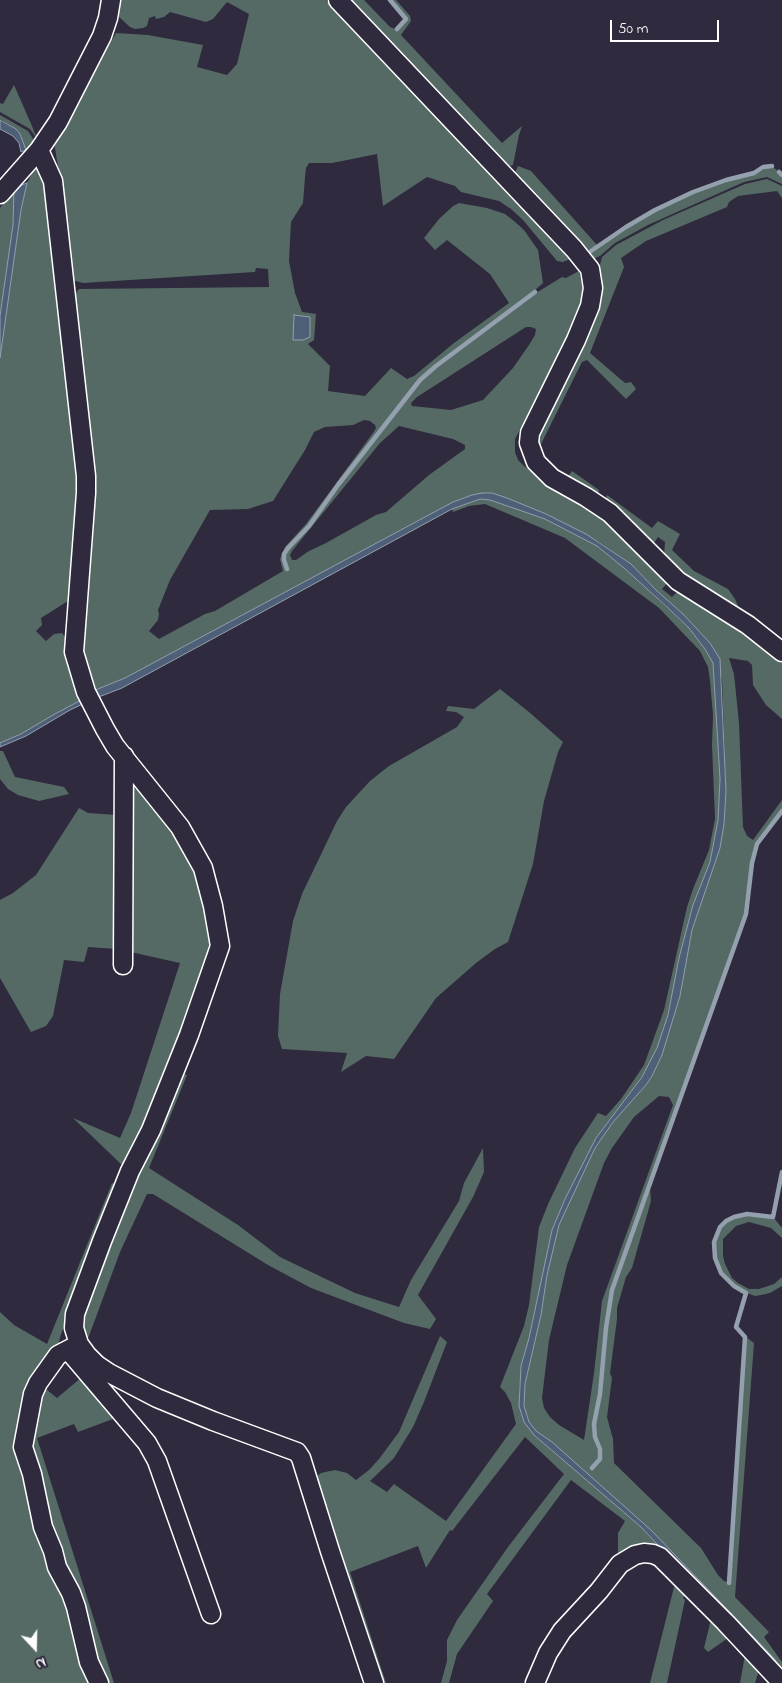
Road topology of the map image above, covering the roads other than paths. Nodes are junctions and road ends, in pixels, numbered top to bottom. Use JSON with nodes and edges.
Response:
{"nodes":[{"id":1,"x":111,"y":0,"type":"edge"},
{"id":2,"x":338,"y":0,"type":"edge"},
{"id":3,"x":39,"y":150,"type":"junction"},
{"id":4,"x":0,"y":194,"type":"edge"},
{"id":5,"x":782,"y":652,"type":"edge"},
{"id":6,"x":124,"y":756,"type":"junction"},
{"id":7,"x":123,"y":965,"type":"dead end"},
{"id":8,"x":74,"y":1347,"type":"junction"},
{"id":9,"x":211,"y":1614,"type":"dead end"},
{"id":10,"x":99,"y":1683,"type":"edge"},
{"id":11,"x":374,"y":1683,"type":"edge"},
{"id":12,"x":535,"y":1683,"type":"edge"},
{"id":13,"x":782,"y":1683,"type":"edge"}],
"edges":[{"from":1,"to":3,"type":"street"},
{"from":2,"to":5,"type":"street"},
{"from":3,"to":4,"type":"street"},
{"from":3,"to":6,"type":"street"},
{"from":6,"to":7,"type":"street"},
{"from":6,"to":8,"type":"street"},
{"from":8,"to":9,"type":"street"},
{"from":8,"to":10,"type":"street"},
{"from":8,"to":11,"type":"street"},
{"from":12,"to":13,"type":"street"}]}
